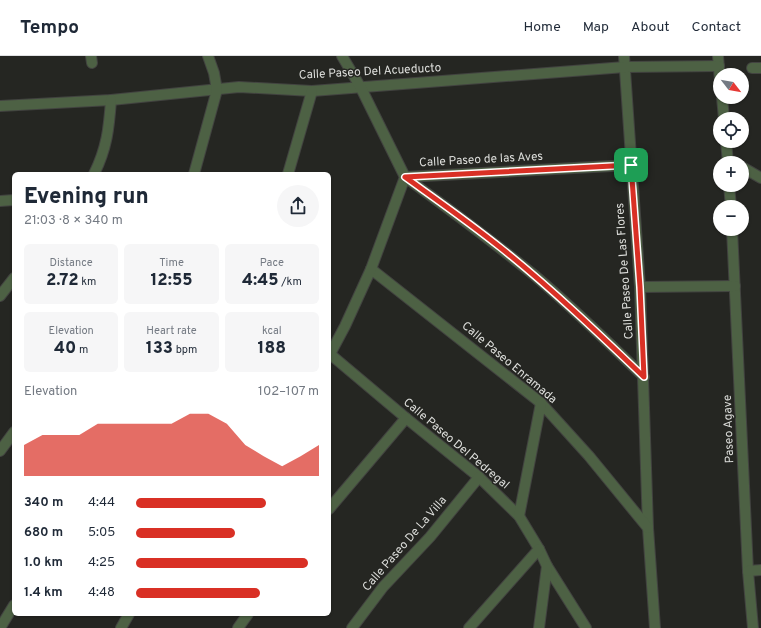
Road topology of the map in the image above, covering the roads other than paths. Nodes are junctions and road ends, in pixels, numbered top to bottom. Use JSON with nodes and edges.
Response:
{"nodes":[{"id":1,"x":208,"y":56,"type":"edge"},
{"id":2,"x":342,"y":56,"type":"edge"},
{"id":3,"x":624,"y":56,"type":"edge"},
{"id":4,"x":718,"y":61,"type":"edge"},
{"id":5,"x":625,"y":68,"type":"junction"},
{"id":6,"x":361,"y":88,"type":"junction"},
{"id":7,"x":217,"y":90,"type":"junction"},
{"id":8,"x":312,"y":90,"type":"junction"},
{"id":9,"x":111,"y":100,"type":"junction"},
{"id":10,"x":0,"y":106,"type":"edge"},
{"id":11,"x":631,"y":165,"type":"junction"},
{"id":12,"x":749,"y":171,"type":"edge"},
{"id":13,"x":95,"y":172,"type":"edge"},
{"id":14,"x":195,"y":172,"type":"edge"},
{"id":15,"x":289,"y":172,"type":"edge"},
{"id":16,"x":405,"y":177,"type":"junction"},
{"id":17,"x":761,"y":178,"type":"edge"},
{"id":18,"x":0,"y":200,"type":"edge"},
{"id":19,"x":12,"y":200,"type":"edge"},
{"id":20,"x":732,"y":236,"type":"edge"},
{"id":21,"x":371,"y":269,"type":"junction"},
{"id":22,"x":12,"y":281,"type":"edge"},
{"id":23,"x":736,"y":286,"type":"junction"},
{"id":24,"x":640,"y":287,"type":"junction"},
{"id":25,"x":0,"y":296,"type":"edge"},
{"id":26,"x":331,"y":353,"type":"edge"},
{"id":27,"x":331,"y":356,"type":"edge"},
{"id":28,"x":644,"y":377,"type":"junction"},
{"id":29,"x":541,"y":403,"type":"junction"},
{"id":30,"x":406,"y":418,"type":"junction"},
{"id":31,"x":12,"y":435,"type":"edge"},
{"id":32,"x":0,"y":451,"type":"edge"},
{"id":33,"x":479,"y":477,"type":"junction"},
{"id":34,"x":331,"y":508,"type":"edge"},
{"id":35,"x":519,"y":516,"type":"junction"},
{"id":36,"x":648,"y":528,"type":"junction"},
{"id":37,"x":539,"y":548,"type":"junction"},
{"id":38,"x":547,"y":566,"type":"junction"},
{"id":39,"x":761,"y":570,"type":"edge"},
{"id":40,"x":748,"y":571,"type":"junction"},
{"id":41,"x":12,"y":608,"type":"edge"},
{"id":42,"x":128,"y":616,"type":"edge"},
{"id":43,"x":247,"y":616,"type":"edge"},
{"id":44,"x":0,"y":628,"type":"edge"},
{"id":45,"x":121,"y":628,"type":"edge"},
{"id":46,"x":238,"y":628,"type":"edge"},
{"id":47,"x":352,"y":628,"type":"edge"},
{"id":48,"x":469,"y":628,"type":"edge"},
{"id":49,"x":539,"y":628,"type":"edge"},
{"id":50,"x":586,"y":628,"type":"edge"},
{"id":51,"x":655,"y":628,"type":"edge"},
{"id":52,"x":753,"y":628,"type":"edge"}],
"edges":[{"from":1,"to":7,"type":"street"},
{"from":2,"to":6,"type":"street"},
{"from":3,"to":5,"type":"street","name":"Calle Paseo De Las Flores"},
{"from":4,"to":5,"type":"street","name":"Calle Paseo Del Acueducto"},
{"from":5,"to":6,"type":"street","name":"Calle Paseo Del Acueducto"},
{"from":5,"to":11,"type":"street","name":"Calle Paseo De Las Flores"},
{"from":6,"to":8,"type":"street","name":"Calle Paseo Del Acueducto"},
{"from":6,"to":16,"type":"street"},
{"from":7,"to":8,"type":"street","name":"Calle Paseo Del Acueducto"},
{"from":7,"to":9,"type":"street","name":"Calle Paseo Del Acueducto"},
{"from":7,"to":14,"type":"street"},
{"from":8,"to":15,"type":"street"},
{"from":9,"to":10,"type":"street","name":"Calle Paseo Del Acueducto"},
{"from":9,"to":13,"type":"street"},
{"from":11,"to":16,"type":"street","name":"Calle Paseo de las Aves"},
{"from":11,"to":24,"type":"street","name":"Calle Paseo De Las Flores"},
{"from":12,"to":17,"type":"street"},
{"from":16,"to":21,"type":"street"},
{"from":16,"to":28,"type":"street","name":"Calle Paseo de las Aves"},
{"from":18,"to":19,"type":"street"},
{"from":20,"to":23,"type":"street","name":"Paseo Agave"},
{"from":21,"to":26,"type":"street"},
{"from":21,"to":29,"type":"street","name":"Calle Paseo Enramada"},
{"from":22,"to":25,"type":"street"},
{"from":23,"to":24,"type":"street"},
{"from":23,"to":40,"type":"street","name":"Paseo Agave"},
{"from":24,"to":28,"type":"street","name":"Calle Paseo De Las Flores"},
{"from":27,"to":30,"type":"street","name":"Calle Paseo Del Pedregal"},
{"from":28,"to":36,"type":"street","name":"Calle Paseo De Las Flores"},
{"from":29,"to":35,"type":"street"},
{"from":29,"to":36,"type":"street","name":"Calle Paseo Enramada"},
{"from":30,"to":33,"type":"street","name":"Calle Paseo Del Pedregal"},
{"from":30,"to":34,"type":"street"},
{"from":31,"to":32,"type":"street"},
{"from":33,"to":35,"type":"street","name":"Calle Paseo Del Pedregal"},
{"from":33,"to":47,"type":"street","name":"Calle Paseo De La Villa"},
{"from":35,"to":37,"type":"street","name":"Calle Paseo Del Pedregal"},
{"from":36,"to":51,"type":"street","name":"Calle Paseo De Las Flores"},
{"from":37,"to":38,"type":"street","name":"Calle Paseo Del Pedregal"},
{"from":37,"to":48,"type":"street"},
{"from":38,"to":49,"type":"street"},
{"from":38,"to":50,"type":"street","name":"Calle Paseo Del Pedregal"},
{"from":39,"to":40,"type":"street"},
{"from":40,"to":52,"type":"street","name":"Paseo Agave"},
{"from":41,"to":44,"type":"street"},
{"from":42,"to":45,"type":"street"},
{"from":43,"to":46,"type":"street"}]}
